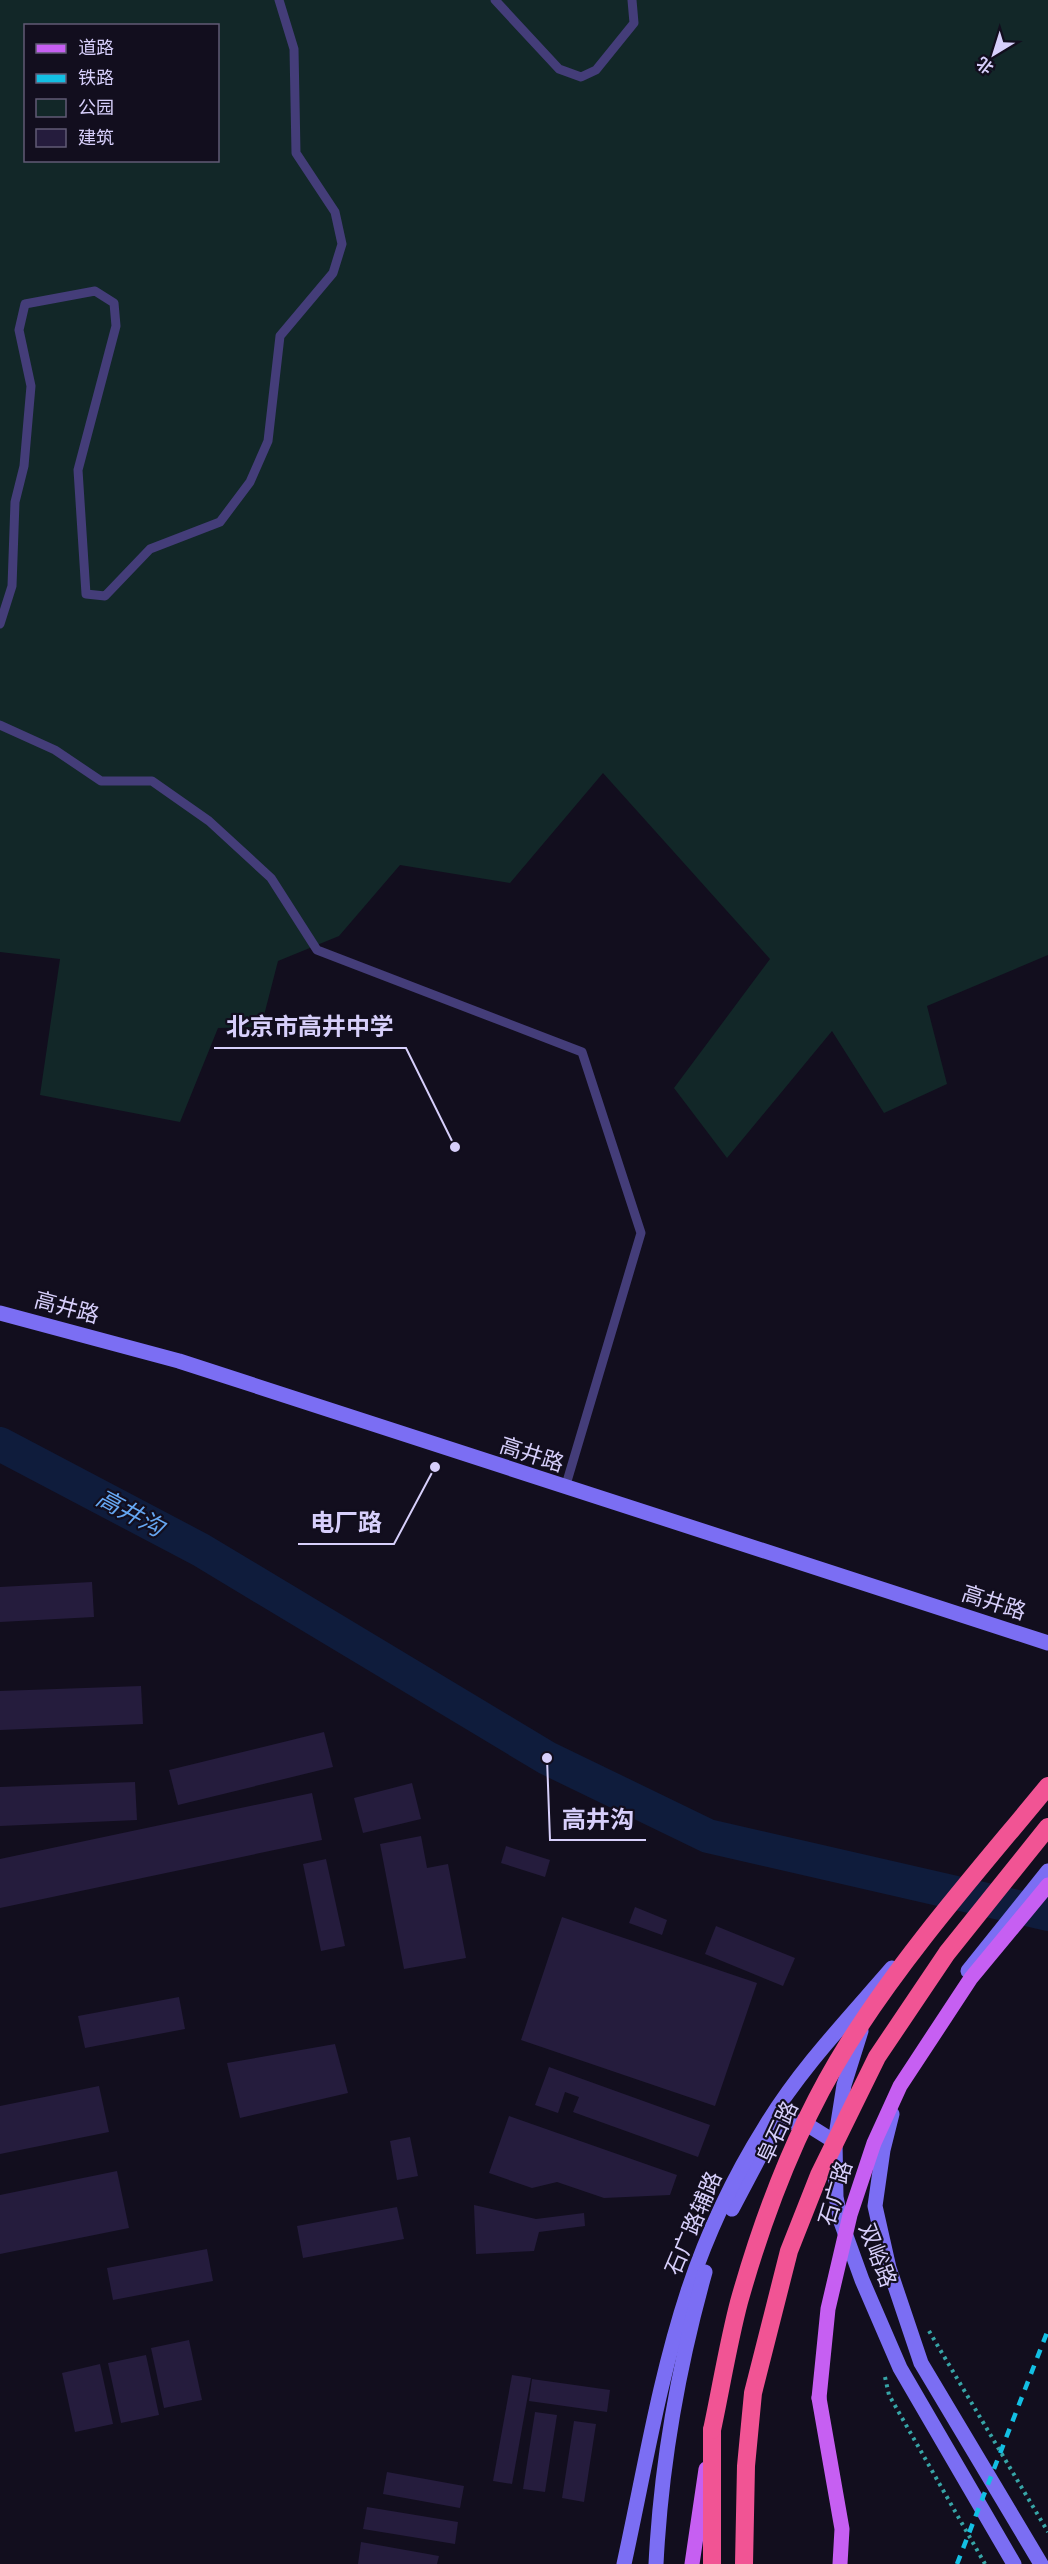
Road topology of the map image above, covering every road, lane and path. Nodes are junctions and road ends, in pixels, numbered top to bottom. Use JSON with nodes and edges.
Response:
{"nodes":[{"id":1,"x":279,"y":0,"type":"edge"},
{"id":2,"x":495,"y":0,"type":"edge"},
{"id":3,"x":632,"y":0,"type":"edge"},
{"id":4,"x":0,"y":624,"type":"edge"},
{"id":5,"x":0,"y":725,"type":"edge"},
{"id":6,"x":0,"y":1312,"type":"edge"},
{"id":7,"x":565,"y":1488,"type":"junction"},
{"id":8,"x":1048,"y":1643,"type":"edge"},
{"id":9,"x":1048,"y":1777,"type":"edge"},
{"id":10,"x":1048,"y":1786,"type":"edge"},
{"id":11,"x":1048,"y":1827,"type":"edge"},
{"id":12,"x":1048,"y":1871,"type":"edge"},
{"id":13,"x":1048,"y":1885,"type":"edge"},
{"id":14,"x":907,"y":1949,"type":"junction"},
{"id":15,"x":835,"y":2142,"type":"junction"},
{"id":16,"x":927,"y":2329,"type":"dead end"},
{"id":17,"x":712,"y":2430,"type":"junction"},
{"id":18,"x":1048,"y":2532,"type":"edge"},
{"id":19,"x":624,"y":2564,"type":"edge"},
{"id":20,"x":656,"y":2564,"type":"edge"},
{"id":21,"x":692,"y":2564,"type":"edge"},
{"id":22,"x":712,"y":2564,"type":"edge"},
{"id":23,"x":744,"y":2564,"type":"edge"},
{"id":24,"x":840,"y":2564,"type":"edge"},
{"id":25,"x":1014,"y":2564,"type":"edge"},
{"id":26,"x":1041,"y":2564,"type":"edge"}],
"edges":[{"from":1,"to":4,"type":"lane"},
{"from":2,"to":3,"type":"lane"},
{"from":5,"to":7,"type":"lane"},
{"from":6,"to":7,"type":"street","name":"高井路"},
{"from":7,"to":8,"type":"street","name":"高井路"},
{"from":9,"to":14,"type":"street","name":"双峪路"},
{"from":10,"to":17,"type":"highway","name":"阜石路","bridge":true},
{"from":11,"to":23,"type":"highway","bridge":true},
{"from":12,"to":26,"type":"street","name":"双峪路"},
{"from":13,"to":24,"type":"main road","name":"石广路","bridge":true},
{"from":14,"to":15,"type":"street","name":"双峪路"},
{"from":14,"to":19,"type":"street","name":"石广路辅路"},
{"from":15,"to":20,"type":"street","name":"石广路辅路"},
{"from":15,"to":25,"type":"street","name":"双峪路"},
{"from":16,"to":18,"type":"path"},
{"from":17,"to":21,"type":"main road"},
{"from":17,"to":22,"type":"highway","name":"阜石路"}]}
